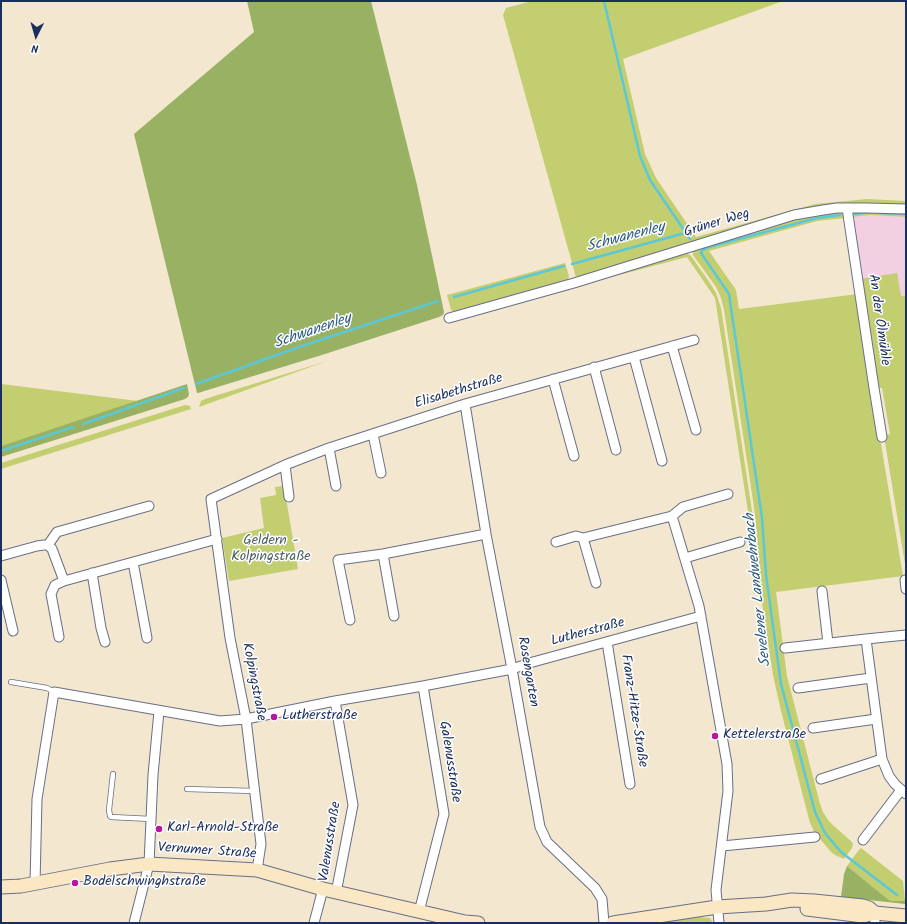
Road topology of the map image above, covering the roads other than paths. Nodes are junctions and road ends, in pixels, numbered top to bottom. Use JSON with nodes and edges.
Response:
{"nodes":[{"id":1,"x":847,"y":208,"type":"junction"},
{"id":2,"x":906,"y":209,"type":"edge"},
{"id":3,"x":449,"y":318,"type":"dead end"},
{"id":4,"x":694,"y":340,"type":"dead end"},
{"id":5,"x":672,"y":346,"type":"junction"},
{"id":6,"x":634,"y":357,"type":"junction"},
{"id":7,"x":594,"y":368,"type":"junction"},
{"id":8,"x":553,"y":379,"type":"junction"},
{"id":9,"x":465,"y":404,"type":"junction"},
{"id":10,"x":696,"y":430,"type":"dead end"},
{"id":11,"x":373,"y":434,"type":"junction"},
{"id":12,"x":882,"y":437,"type":"dead end"},
{"id":13,"x":329,"y":448,"type":"junction"},
{"id":14,"x":616,"y":450,"type":"dead end"},
{"id":15,"x":574,"y":456,"type":"dead end"},
{"id":16,"x":662,"y":461,"type":"dead end"},
{"id":17,"x":285,"y":465,"type":"junction"},
{"id":18,"x":381,"y":473,"type":"dead end"},
{"id":19,"x":336,"y":486,"type":"dead end"},
{"id":20,"x":728,"y":494,"type":"dead end"},
{"id":21,"x":289,"y":497,"type":"dead end"},
{"id":22,"x":211,"y":499,"type":"joint"},
{"id":23,"x":149,"y":506,"type":"dead end"},
{"id":24,"x":672,"y":516,"type":"junction"},
{"id":25,"x":486,"y":534,"type":"junction"},
{"id":26,"x":583,"y":538,"type":"junction"},
{"id":27,"x":217,"y":539,"type":"junction"},
{"id":28,"x":556,"y":542,"type":"dead end"},
{"id":29,"x":740,"y":542,"type":"dead end"},
{"id":30,"x":48,"y":546,"type":"junction"},
{"id":31,"x":383,"y":554,"type":"junction"},
{"id":32,"x":1,"y":556,"type":"edge"},
{"id":33,"x":685,"y":558,"type":"junction"},
{"id":34,"x":133,"y":562,"type":"junction"},
{"id":35,"x":92,"y":573,"type":"junction"},
{"id":36,"x":1,"y":580,"type":"edge"},
{"id":37,"x":64,"y":581,"type":"junction"},
{"id":38,"x":596,"y":583,"type":"dead end"},
{"id":39,"x":822,"y":591,"type":"dead end"},
{"id":40,"x":394,"y":616,"type":"dead end"},
{"id":41,"x":701,"y":616,"type":"junction"},
{"id":42,"x":350,"y":620,"type":"dead end"},
{"id":43,"x":14,"y":631,"type":"dead end"},
{"id":44,"x":906,"y":635,"type":"edge"},
{"id":45,"x":59,"y":637,"type":"dead end"},
{"id":46,"x":147,"y":638,"type":"dead end"},
{"id":47,"x":866,"y":638,"type":"junction"},
{"id":48,"x":105,"y":642,"type":"dead end"},
{"id":49,"x":607,"y":642,"type":"junction"},
{"id":50,"x":828,"y":643,"type":"junction"},
{"id":51,"x":785,"y":648,"type":"dead end"},
{"id":52,"x":512,"y":669,"type":"junction"},
{"id":53,"x":871,"y":678,"type":"junction"},
{"id":54,"x":11,"y":682,"type":"dead end"},
{"id":55,"x":423,"y":686,"type":"junction"},
{"id":56,"x":798,"y":688,"type":"dead end"},
{"id":57,"x":54,"y":692,"type":"junction"},
{"id":58,"x":335,"y":701,"type":"junction"},
{"id":59,"x":159,"y":711,"type":"junction"},
{"id":60,"x":246,"y":719,"type":"junction"},
{"id":61,"x":876,"y":719,"type":"junction"},
{"id":62,"x":813,"y":728,"type":"dead end"},
{"id":63,"x":882,"y":759,"type":"junction"},
{"id":64,"x":113,"y":774,"type":"dead end"},
{"id":65,"x":821,"y":779,"type":"dead end"},
{"id":66,"x":630,"y":784,"type":"dead end"},
{"id":67,"x":187,"y":789,"type":"dead end"},
{"id":68,"x":254,"y":791,"type":"junction"},
{"id":69,"x":903,"y":792,"type":"edge"},
{"id":70,"x":151,"y":819,"type":"junction"},
{"id":71,"x":815,"y":837,"type":"dead end"},
{"id":72,"x":863,"y":840,"type":"dead end"},
{"id":73,"x":722,"y":846,"type":"junction"},
{"id":74,"x":149,"y":864,"type":"junction"},
{"id":75,"x":257,"y":870,"type":"junction"},
{"id":76,"x":35,"y":884,"type":"junction"},
{"id":77,"x":1,"y":887,"type":"edge"},
{"id":78,"x":323,"y":889,"type":"junction"},
{"id":79,"x":336,"y":892,"type":"junction"},
{"id":80,"x":717,"y":907,"type":"junction"},
{"id":81,"x":419,"y":912,"type":"junction"},
{"id":82,"x":906,"y":916,"type":"edge"},
{"id":83,"x":875,"y":918,"type":"edge"},
{"id":84,"x":890,"y":919,"type":"edge"},
{"id":85,"x":464,"y":922,"type":"edge"},
{"id":86,"x":134,"y":923,"type":"edge"},
{"id":87,"x":314,"y":923,"type":"edge"},
{"id":88,"x":478,"y":923,"type":"edge"},
{"id":89,"x":604,"y":923,"type":"edge"},
{"id":90,"x":613,"y":923,"type":"edge"},
{"id":91,"x":720,"y":923,"type":"edge"}],
"edges":[{"from":1,"to":2,"type":"street","name":"Grüner Weg"},
{"from":1,"to":3,"type":"street","name":"Grüner Weg"},
{"from":1,"to":12,"type":"street","name":"An der Ölmühle"},
{"from":4,"to":5,"type":"street","name":"Elisabethstraße"},
{"from":5,"to":6,"type":"street","name":"Elisabethstraße"},
{"from":5,"to":10,"type":"street"},
{"from":6,"to":7,"type":"street","name":"Elisabethstraße"},
{"from":6,"to":16,"type":"street"},
{"from":7,"to":8,"type":"street","name":"Elisabethstraße"},
{"from":7,"to":14,"type":"street"},
{"from":8,"to":9,"type":"street","name":"Elisabethstraße"},
{"from":8,"to":15,"type":"street"},
{"from":9,"to":11,"type":"street","name":"Elisabethstraße"},
{"from":9,"to":25,"type":"street","name":"Rosengarten"},
{"from":11,"to":13,"type":"street","name":"Elisabethstraße"},
{"from":11,"to":18,"type":"street"},
{"from":13,"to":17,"type":"street","name":"Elisabethstraße"},
{"from":13,"to":19,"type":"street"},
{"from":17,"to":21,"type":"street"},
{"from":17,"to":22,"type":"street","name":"Elisabethstraße"},
{"from":20,"to":24,"type":"street"},
{"from":22,"to":27,"type":"street","name":"Kolpingstraße"},
{"from":23,"to":30,"type":"street"},
{"from":24,"to":26,"type":"street"},
{"from":24,"to":33,"type":"street"},
{"from":25,"to":31,"type":"street"},
{"from":25,"to":52,"type":"street","name":"Rosengarten"},
{"from":26,"to":28,"type":"street"},
{"from":26,"to":38,"type":"street"},
{"from":27,"to":34,"type":"street"},
{"from":27,"to":60,"type":"street","name":"Kolpingstraße"},
{"from":29,"to":33,"type":"street"},
{"from":30,"to":32,"type":"street"},
{"from":30,"to":37,"type":"street"},
{"from":31,"to":40,"type":"street"},
{"from":31,"to":42,"type":"street"},
{"from":33,"to":41,"type":"street"},
{"from":34,"to":35,"type":"street"},
{"from":34,"to":46,"type":"street"},
{"from":35,"to":37,"type":"street"},
{"from":35,"to":48,"type":"street"},
{"from":36,"to":43,"type":"street"},
{"from":37,"to":45,"type":"street"},
{"from":39,"to":50,"type":"street"},
{"from":41,"to":49,"type":"street","name":"Lutherstraße"},
{"from":41,"to":73,"type":"street"},
{"from":44,"to":47,"type":"street"},
{"from":47,"to":50,"type":"street"},
{"from":47,"to":53,"type":"street"},
{"from":49,"to":52,"type":"street","name":"Lutherstraße"},
{"from":49,"to":66,"type":"street","name":"Franz-Hitze-Straße"},
{"from":50,"to":51,"type":"street"},
{"from":52,"to":55,"type":"street","name":"Lutherstraße"},
{"from":52,"to":89,"type":"street","name":"Rosengarten"},
{"from":53,"to":56,"type":"street"},
{"from":53,"to":61,"type":"street"},
{"from":54,"to":57,"type":"lane","name":"Lutherstraße"},
{"from":55,"to":58,"type":"street","name":"Lutherstraße"},
{"from":55,"to":81,"type":"street","name":"Galenusstraße"},
{"from":57,"to":59,"type":"street","name":"Lutherstraße"},
{"from":57,"to":76,"type":"street"},
{"from":58,"to":60,"type":"street","name":"Lutherstraße"},
{"from":58,"to":79,"type":"street","name":"Valenusstraße"},
{"from":59,"to":60,"type":"street","name":"Lutherstraße"},
{"from":59,"to":70,"type":"street"},
{"from":60,"to":68,"type":"street","name":"Kolpingstraße"},
{"from":61,"to":62,"type":"street"},
{"from":61,"to":63,"type":"street"},
{"from":63,"to":65,"type":"street"},
{"from":63,"to":69,"type":"street"},
{"from":64,"to":70,"type":"lane"},
{"from":67,"to":68,"type":"lane"},
{"from":68,"to":75,"type":"street","name":"Kolpingstraße"},
{"from":69,"to":72,"type":"street"},
{"from":70,"to":74,"type":"street"},
{"from":71,"to":73,"type":"street"},
{"from":73,"to":80,"type":"street"},
{"from":74,"to":75,"type":"street","name":"Vernumer Straße"},
{"from":74,"to":76,"type":"street","name":"Vernumer Straße"},
{"from":74,"to":86,"type":"street"},
{"from":75,"to":78,"type":"street","name":"Vernumer Straße"},
{"from":76,"to":77,"type":"street","name":"Vernumer Straße"},
{"from":78,"to":79,"type":"street","name":"Vernumer Straße"},
{"from":78,"to":87,"type":"street"},
{"from":79,"to":81,"type":"street","name":"Vernumer Straße"},
{"from":80,"to":83,"type":"street"},
{"from":80,"to":90,"type":"street"},
{"from":80,"to":91,"type":"street"},
{"from":81,"to":85,"type":"street","name":"Vernumer Straße"},
{"from":82,"to":84,"type":"street"},
{"from":83,"to":84,"type":"street"},
{"from":85,"to":88,"type":"street","name":"Vernumer Straße"}]}
